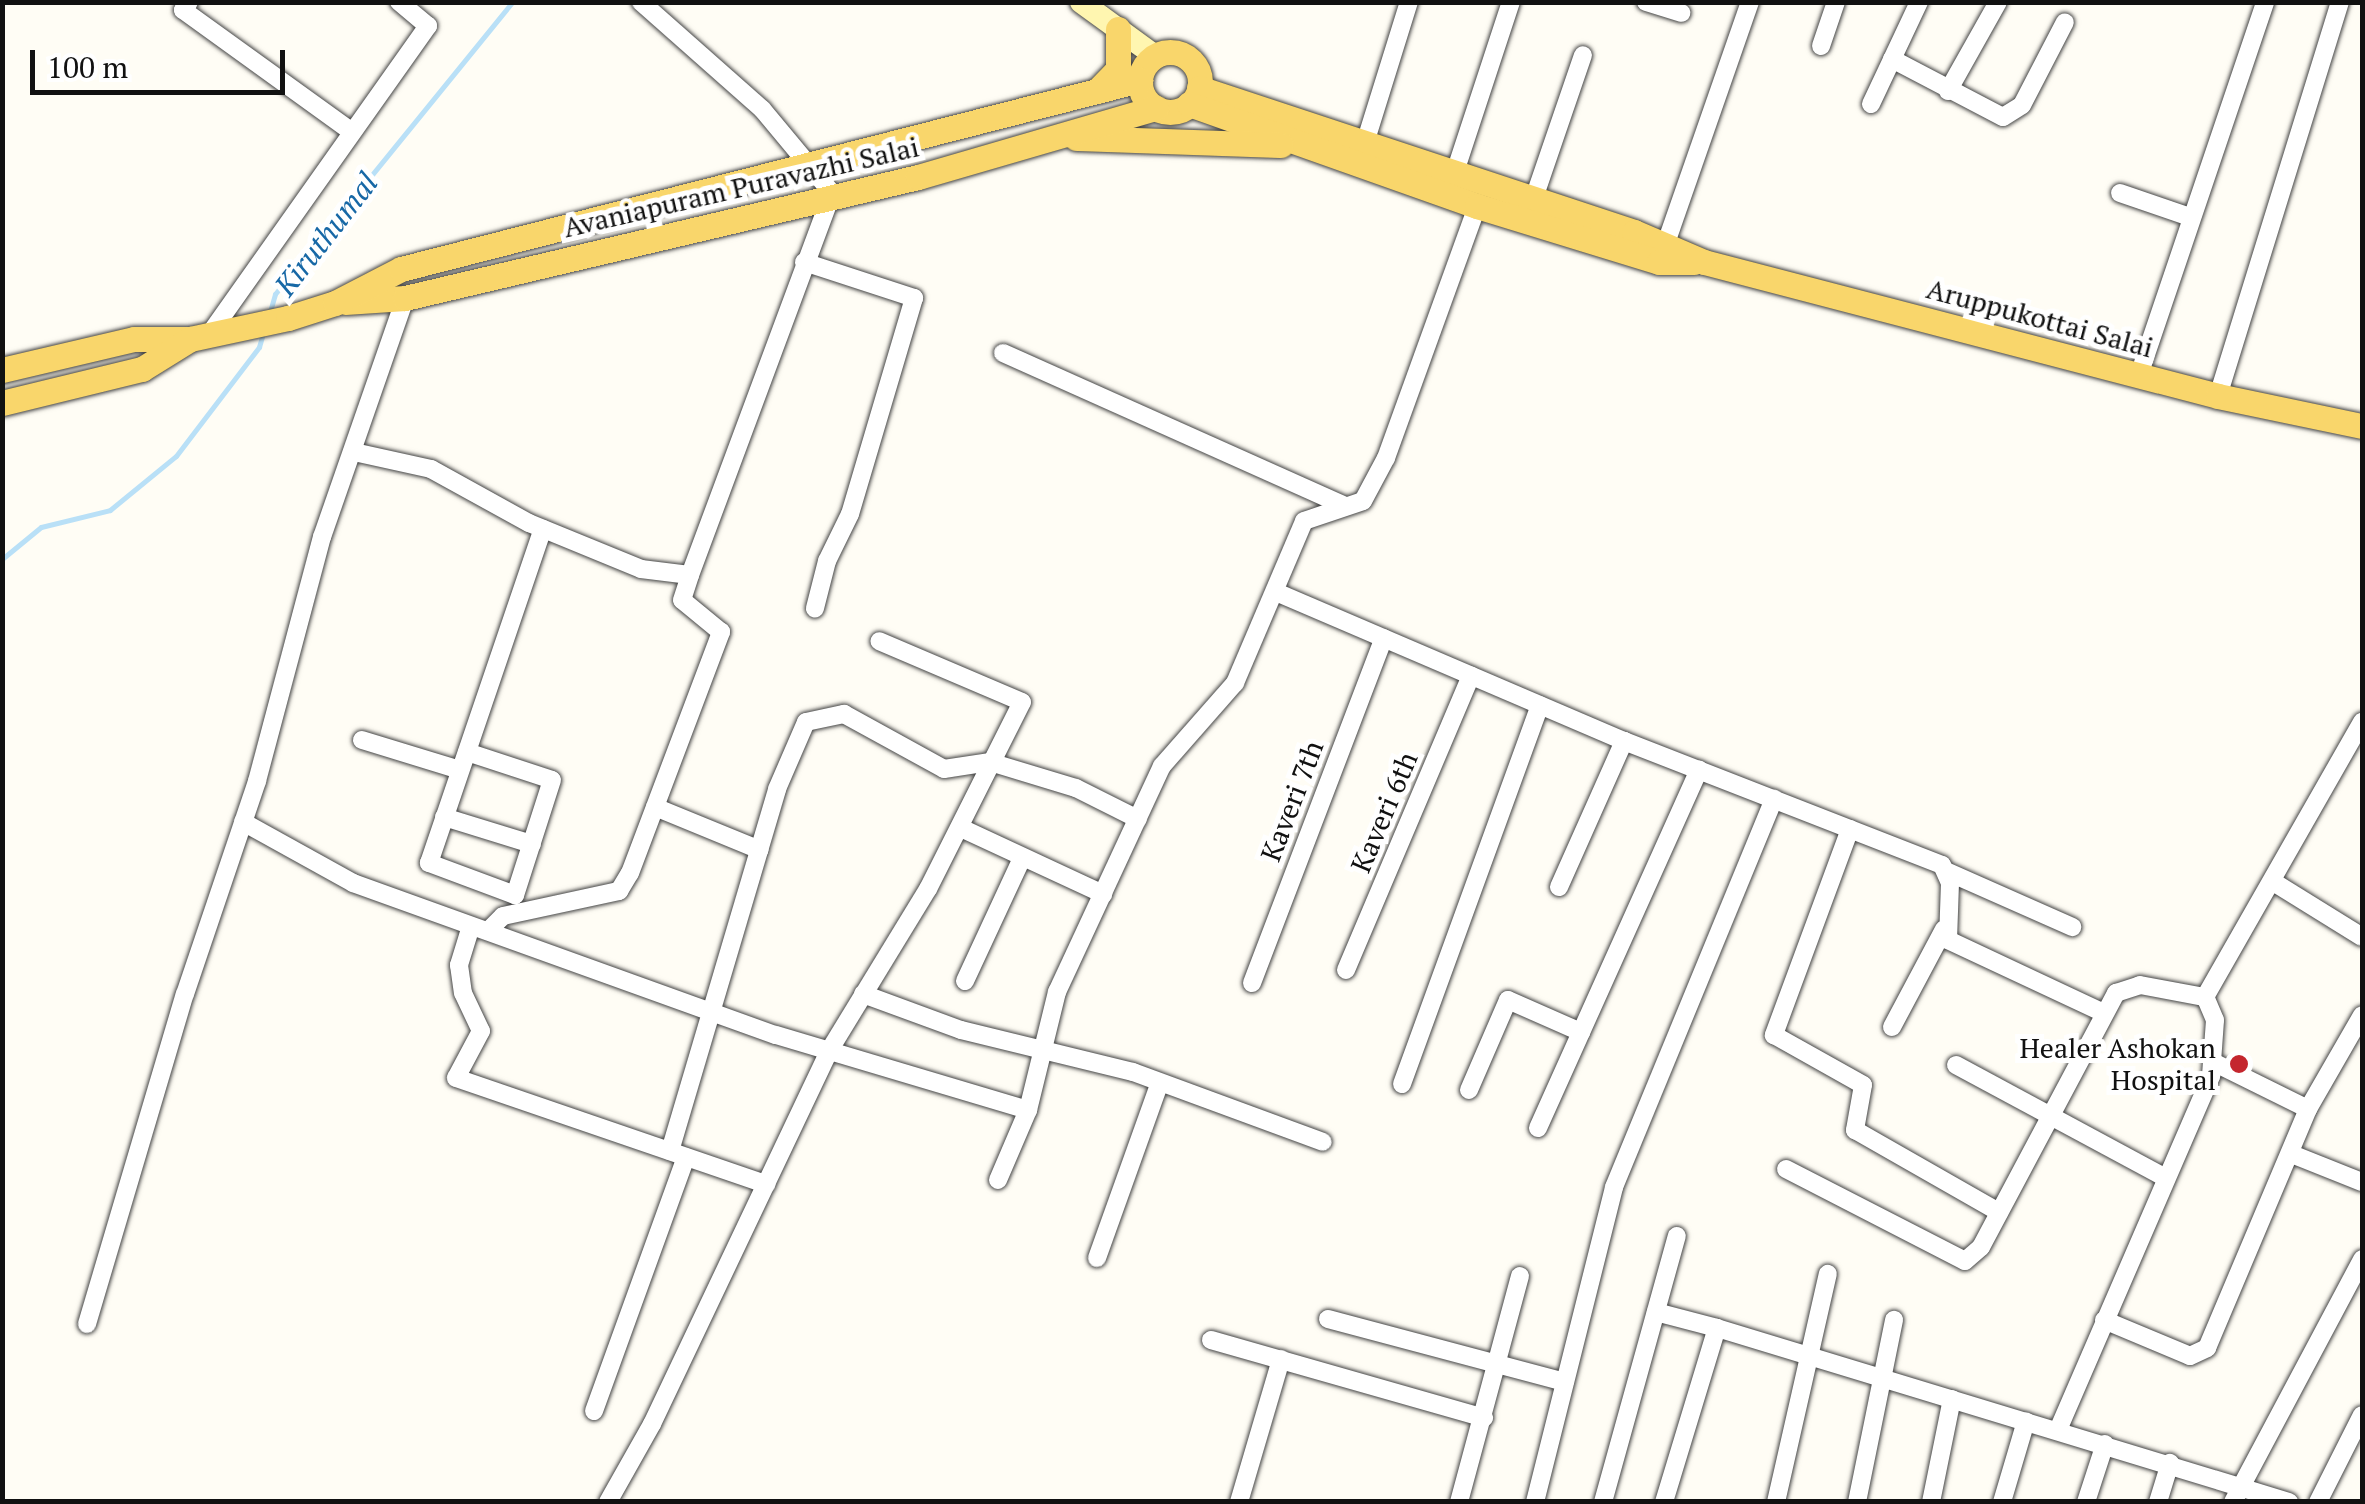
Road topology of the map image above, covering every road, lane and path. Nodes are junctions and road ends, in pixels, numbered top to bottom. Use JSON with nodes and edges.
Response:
{"nodes":[{"id":1,"x":189,"y":2,"type":"edge"},
{"id":2,"x":399,"y":2,"type":"edge"},
{"id":3,"x":641,"y":2,"type":"edge"},
{"id":4,"x":1082,"y":2,"type":"edge"},
{"id":5,"x":1409,"y":2,"type":"edge"},
{"id":6,"x":1511,"y":2,"type":"edge"},
{"id":7,"x":1646,"y":2,"type":"edge"},
{"id":8,"x":1750,"y":2,"type":"edge"},
{"id":9,"x":1836,"y":2,"type":"edge"},
{"id":10,"x":1919,"y":2,"type":"edge"},
{"id":11,"x":1998,"y":2,"type":"edge"},
{"id":12,"x":2265,"y":2,"type":"edge"},
{"id":13,"x":2340,"y":2,"type":"edge"},
{"id":14,"x":1681,"y":13,"type":"dead end"},
{"id":15,"x":2065,"y":22,"type":"dead end"},
{"id":16,"x":1118,"y":29,"type":"junction"},
{"id":17,"x":1820,"y":46,"type":"dead end"},
{"id":18,"x":1582,"y":54,"type":"dead end"},
{"id":19,"x":1155,"y":56,"type":"junction"},
{"id":20,"x":1892,"y":59,"type":"junction"},
{"id":21,"x":1140,"y":80,"type":"junction"},
{"id":22,"x":1097,"y":91,"type":"junction"},
{"id":23,"x":1948,"y":91,"type":"junction"},
{"id":24,"x":1194,"y":96,"type":"junction"},
{"id":25,"x":1871,"y":104,"type":"dead end"},
{"id":26,"x":1156,"y":108,"type":"junction"},
{"id":27,"x":351,"y":132,"type":"junction"},
{"id":28,"x":1054,"y":138,"type":"junction"},
{"id":29,"x":1365,"y":143,"type":"junction"},
{"id":30,"x":1306,"y":146,"type":"junction"},
{"id":31,"x":806,"y":161,"type":"junction"},
{"id":32,"x":1454,"y":175,"type":"junction"},
{"id":33,"x":832,"y":193,"type":"junction"},
{"id":34,"x":2120,"y":193,"type":"dead end"},
{"id":35,"x":1534,"y":201,"type":"junction"},
{"id":36,"x":1477,"y":206,"type":"junction"},
{"id":37,"x":2190,"y":217,"type":"junction"},
{"id":38,"x":1666,"y":244,"type":"junction"},
{"id":39,"x":804,"y":262,"type":"junction"},
{"id":40,"x":1704,"y":262,"type":"junction"},
{"id":41,"x":405,"y":298,"type":"junction"},
{"id":42,"x":335,"y":303,"type":"junction"},
{"id":43,"x":199,"y":337,"type":"junction"},
{"id":44,"x":1003,"y":353,"type":"dead end"},
{"id":45,"x":2,"y":370,"type":"edge"},
{"id":46,"x":2139,"y":375,"type":"junction"},
{"id":47,"x":2218,"y":396,"type":"junction"},
{"id":48,"x":2,"y":403,"type":"edge"},
{"id":49,"x":2362,"y":426,"type":"edge"},
{"id":50,"x":354,"y":452,"type":"junction"},
{"id":51,"x":1344,"y":506,"type":"junction"},
{"id":52,"x":542,"y":528,"type":"junction"},
{"id":53,"x":690,"y":575,"type":"junction"},
{"id":54,"x":1276,"y":592,"type":"junction"},
{"id":55,"x":814,"y":608,"type":"dead end"},
{"id":56,"x":1384,"y":638,"type":"junction"},
{"id":57,"x":879,"y":641,"type":"dead end"},
{"id":58,"x":1472,"y":676,"type":"junction"},
{"id":59,"x":1540,"y":705,"type":"junction"},
{"id":60,"x":2362,"y":722,"type":"edge"},
{"id":61,"x":362,"y":740,"type":"dead end"},
{"id":62,"x":1624,"y":741,"type":"junction"},
{"id":63,"x":464,"y":761,"type":"junction"},
{"id":64,"x":990,"y":762,"type":"junction"},
{"id":65,"x":1699,"y":770,"type":"junction"},
{"id":66,"x":1774,"y":799,"type":"junction"},
{"id":67,"x":655,"y":806,"type":"junction"},
{"id":68,"x":444,"y":817,"type":"junction"},
{"id":69,"x":1138,"y":819,"type":"junction"},
{"id":70,"x":242,"y":822,"type":"junction"},
{"id":71,"x":961,"y":828,"type":"junction"},
{"id":72,"x":1850,"y":829,"type":"junction"},
{"id":73,"x":532,"y":844,"type":"junction"},
{"id":74,"x":760,"y":850,"type":"junction"},
{"id":75,"x":1022,"y":858,"type":"junction"},
{"id":76,"x":1948,"y":872,"type":"junction"},
{"id":77,"x":2274,"y":884,"type":"junction"},
{"id":78,"x":1559,"y":888,"type":"dead end"},
{"id":79,"x":1103,"y":894,"type":"junction"},
{"id":80,"x":2072,"y":927,"type":"dead end"},
{"id":81,"x":480,"y":928,"type":"junction"},
{"id":82,"x":1944,"y":929,"type":"junction"},
{"id":83,"x":2362,"y":936,"type":"edge"},
{"id":84,"x":1346,"y":970,"type":"dead end"},
{"id":85,"x":965,"y":981,"type":"dead end"},
{"id":86,"x":1252,"y":983,"type":"dead end"},
{"id":87,"x":864,"y":994,"type":"junction"},
{"id":88,"x":2205,"y":997,"type":"junction"},
{"id":89,"x":707,"y":1011,"type":"junction"},
{"id":90,"x":2102,"y":1012,"type":"junction"},
{"id":91,"x":2362,"y":1016,"type":"edge"},
{"id":92,"x":1892,"y":1026,"type":"dead end"},
{"id":93,"x":1581,"y":1032,"type":"junction"},
{"id":94,"x":1043,"y":1050,"type":"junction"},
{"id":95,"x":830,"y":1051,"type":"junction"},
{"id":96,"x":2213,"y":1062,"type":"junction"},
{"id":97,"x":1956,"y":1065,"type":"dead end"},
{"id":98,"x":1402,"y":1084,"type":"dead end"},
{"id":99,"x":1159,"y":1086,"type":"junction"},
{"id":100,"x":1469,"y":1090,"type":"dead end"},
{"id":101,"x":2308,"y":1109,"type":"junction"},
{"id":102,"x":1028,"y":1110,"type":"junction"},
{"id":103,"x":2046,"y":1119,"type":"junction"},
{"id":104,"x":1538,"y":1128,"type":"dead end"},
{"id":105,"x":1323,"y":1142,"type":"dead end"},
{"id":106,"x":678,"y":1154,"type":"junction"},
{"id":107,"x":2294,"y":1156,"type":"junction"},
{"id":108,"x":1786,"y":1170,"type":"dead end"},
{"id":109,"x":2164,"y":1178,"type":"junction"},
{"id":110,"x":998,"y":1180,"type":"dead end"},
{"id":111,"x":2362,"y":1182,"type":"edge"},
{"id":112,"x":766,"y":1184,"type":"junction"},
{"id":113,"x":1999,"y":1212,"type":"junction"},
{"id":114,"x":1678,"y":1236,"type":"dead end"},
{"id":115,"x":1096,"y":1258,"type":"dead end"},
{"id":116,"x":2362,"y":1259,"type":"edge"},
{"id":117,"x":1828,"y":1274,"type":"dead end"},
{"id":118,"x":1520,"y":1276,"type":"dead end"},
{"id":119,"x":1656,"y":1312,"type":"junction"},
{"id":120,"x":1328,"y":1319,"type":"dead end"},
{"id":121,"x":1894,"y":1320,"type":"dead end"},
{"id":122,"x":2104,"y":1320,"type":"junction"},
{"id":123,"x":87,"y":1324,"type":"dead end"},
{"id":124,"x":1717,"y":1328,"type":"junction"},
{"id":125,"x":1211,"y":1340,"type":"dead end"},
{"id":126,"x":1809,"y":1355,"type":"junction"},
{"id":127,"x":1280,"y":1359,"type":"junction"},
{"id":128,"x":1496,"y":1365,"type":"junction"},
{"id":129,"x":1882,"y":1378,"type":"junction"},
{"id":130,"x":1565,"y":1382,"type":"junction"},
{"id":131,"x":1952,"y":1399,"type":"junction"},
{"id":132,"x":594,"y":1411,"type":"dead end"},
{"id":133,"x":2362,"y":1416,"type":"edge"},
{"id":134,"x":1484,"y":1418,"type":"junction"},
{"id":135,"x":2026,"y":1421,"type":"junction"},
{"id":136,"x":2058,"y":1430,"type":"junction"},
{"id":137,"x":2105,"y":1444,"type":"junction"},
{"id":138,"x":2170,"y":1463,"type":"junction"},
{"id":139,"x":2239,"y":1483,"type":"junction"},
{"id":140,"x":2324,"y":1486,"type":"edge"},
{"id":141,"x":608,"y":1502,"type":"edge"},
{"id":142,"x":1239,"y":1502,"type":"edge"},
{"id":143,"x":1459,"y":1502,"type":"edge"},
{"id":144,"x":1535,"y":1502,"type":"edge"},
{"id":145,"x":1603,"y":1502,"type":"edge"},
{"id":146,"x":1664,"y":1502,"type":"edge"},
{"id":147,"x":1776,"y":1502,"type":"edge"},
{"id":148,"x":1858,"y":1502,"type":"edge"},
{"id":149,"x":1931,"y":1502,"type":"edge"},
{"id":150,"x":2002,"y":1502,"type":"edge"},
{"id":151,"x":2086,"y":1502,"type":"edge"},
{"id":152,"x":2158,"y":1502,"type":"edge"},
{"id":153,"x":2233,"y":1502,"type":"edge"},
{"id":154,"x":2289,"y":1502,"type":"edge"}],
"edges":[{"from":1,"to":27,"type":"street"},
{"from":2,"to":27,"type":"street"},
{"from":3,"to":31,"type":"street"},
{"from":4,"to":16,"type":"main road"},
{"from":5,"to":29,"type":"street"},
{"from":6,"to":32,"type":"street"},
{"from":7,"to":14,"type":"street"},
{"from":8,"to":38,"type":"street"},
{"from":9,"to":17,"type":"street"},
{"from":10,"to":20,"type":"street"},
{"from":11,"to":23,"type":"street"},
{"from":12,"to":37,"type":"street"},
{"from":13,"to":47,"type":"street"},
{"from":15,"to":23,"type":"street"},
{"from":16,"to":19,"type":"main road"},
{"from":16,"to":22,"type":"main road"},
{"from":18,"to":35,"type":"street"},
{"from":19,"to":21,"type":"main road"},
{"from":19,"to":24,"type":"main road"},
{"from":20,"to":23,"type":"street"},
{"from":20,"to":25,"type":"street"},
{"from":21,"to":22,"type":"main road","name":"Avaniapuram Puravazhi Salai"},
{"from":21,"to":26,"type":"main road"},
{"from":22,"to":31,"type":"main road","name":"Avaniapuram Puravazhi Salai"},
{"from":24,"to":26,"type":"main road"},
{"from":24,"to":29,"type":"main road","name":"Aruppukottai Salai"},
{"from":24,"to":30,"type":"main road","name":"Aruppukottai Salai"},
{"from":26,"to":28,"type":"main road","name":"Avaniapuram Puravazhi Salai"},
{"from":27,"to":43,"type":"street"},
{"from":28,"to":30,"type":"main road"},
{"from":28,"to":33,"type":"main road","name":"Avaniapuram Puravazhi Salai"},
{"from":29,"to":32,"type":"main road","name":"Aruppukottai Salai"},
{"from":30,"to":36,"type":"main road","name":"Aruppukottai Salai"},
{"from":31,"to":33,"type":"street"},
{"from":31,"to":42,"type":"main road","name":"Avaniapuram Puravazhi Salai"},
{"from":32,"to":35,"type":"main road","name":"Aruppukottai Salai"},
{"from":33,"to":39,"type":"street"},
{"from":33,"to":41,"type":"main road","name":"Avaniapuram Puravazhi Salai"},
{"from":34,"to":37,"type":"street"},
{"from":35,"to":38,"type":"main road","name":"Aruppukottai Salai"},
{"from":36,"to":40,"type":"main road","name":"Aruppukottai Salai"},
{"from":36,"to":51,"type":"street"},
{"from":37,"to":46,"type":"street"},
{"from":38,"to":40,"type":"main road","name":"Aruppukottai Salai"},
{"from":39,"to":53,"type":"street"},
{"from":39,"to":55,"type":"street"},
{"from":40,"to":46,"type":"main road","name":"Aruppukottai Salai"},
{"from":41,"to":42,"type":"main road","name":"Avaniapuram Puravazhi Salai"},
{"from":41,"to":50,"type":"street"},
{"from":42,"to":43,"type":"main road","name":"Avaniapuram Puravazhi Salai"},
{"from":43,"to":45,"type":"main road","name":"Avaniapuram Puravazhi Salai"},
{"from":43,"to":48,"type":"main road","name":"Avaniapuram Puravazhi Salai"},
{"from":44,"to":51,"type":"street"},
{"from":46,"to":47,"type":"main road","name":"Aruppukottai Salai"},
{"from":47,"to":49,"type":"main road","name":"Aruppukottai Salai"},
{"from":50,"to":52,"type":"street"},
{"from":50,"to":70,"type":"street"},
{"from":51,"to":54,"type":"street"},
{"from":52,"to":53,"type":"street"},
{"from":52,"to":63,"type":"street"},
{"from":53,"to":67,"type":"street"},
{"from":54,"to":56,"type":"street"},
{"from":54,"to":69,"type":"street"},
{"from":56,"to":58,"type":"street"},
{"from":56,"to":86,"type":"street","name":"Kaveri 7th"},
{"from":57,"to":64,"type":"street"},
{"from":58,"to":59,"type":"street"},
{"from":58,"to":84,"type":"street","name":"Kaveri 6th"},
{"from":59,"to":62,"type":"street"},
{"from":59,"to":98,"type":"street"},
{"from":60,"to":77,"type":"street"},
{"from":61,"to":63,"type":"street"},
{"from":62,"to":65,"type":"street"},
{"from":62,"to":78,"type":"street"},
{"from":63,"to":68,"type":"street"},
{"from":63,"to":73,"type":"street"},
{"from":64,"to":69,"type":"street"},
{"from":64,"to":71,"type":"street"},
{"from":64,"to":74,"type":"street"},
{"from":65,"to":66,"type":"street"},
{"from":65,"to":93,"type":"street"},
{"from":66,"to":72,"type":"street"},
{"from":66,"to":130,"type":"street"},
{"from":67,"to":74,"type":"street"},
{"from":67,"to":81,"type":"street"},
{"from":68,"to":73,"type":"street"},
{"from":68,"to":73,"type":"street"},
{"from":69,"to":79,"type":"street"},
{"from":70,"to":81,"type":"street"},
{"from":70,"to":123,"type":"street"},
{"from":71,"to":75,"type":"street"},
{"from":71,"to":87,"type":"street"},
{"from":72,"to":76,"type":"street"},
{"from":72,"to":113,"type":"street"},
{"from":74,"to":89,"type":"street"},
{"from":75,"to":79,"type":"street"},
{"from":75,"to":85,"type":"street"},
{"from":76,"to":80,"type":"street"},
{"from":76,"to":82,"type":"street"},
{"from":77,"to":83,"type":"street"},
{"from":77,"to":88,"type":"street"},
{"from":79,"to":94,"type":"street"},
{"from":81,"to":89,"type":"street"},
{"from":81,"to":106,"type":"street"},
{"from":82,"to":90,"type":"street"},
{"from":82,"to":92,"type":"street"},
{"from":87,"to":94,"type":"street"},
{"from":87,"to":95,"type":"street"},
{"from":88,"to":90,"type":"street"},
{"from":88,"to":96,"type":"street"},
{"from":89,"to":95,"type":"street"},
{"from":89,"to":106,"type":"street"},
{"from":90,"to":103,"type":"street"},
{"from":91,"to":101,"type":"street"},
{"from":93,"to":100,"type":"street"},
{"from":93,"to":104,"type":"street"},
{"from":94,"to":99,"type":"street"},
{"from":94,"to":102,"type":"street"},
{"from":95,"to":102,"type":"street"},
{"from":95,"to":112,"type":"street"},
{"from":96,"to":101,"type":"street"},
{"from":96,"to":109,"type":"street"},
{"from":97,"to":103,"type":"street"},
{"from":99,"to":105,"type":"street"},
{"from":99,"to":115,"type":"street"},
{"from":101,"to":107,"type":"street"},
{"from":102,"to":110,"type":"street"},
{"from":103,"to":109,"type":"street"},
{"from":103,"to":113,"type":"street"},
{"from":106,"to":112,"type":"street"},
{"from":106,"to":132,"type":"street"},
{"from":107,"to":111,"type":"street"},
{"from":107,"to":122,"type":"street"},
{"from":108,"to":113,"type":"street"},
{"from":109,"to":122,"type":"street"},
{"from":112,"to":141,"type":"street"},
{"from":114,"to":119,"type":"street"},
{"from":116,"to":139,"type":"street"},
{"from":117,"to":126,"type":"street"},
{"from":118,"to":128,"type":"street"},
{"from":119,"to":124,"type":"street"},
{"from":119,"to":145,"type":"street"},
{"from":120,"to":128,"type":"street"},
{"from":121,"to":129,"type":"street"},
{"from":122,"to":136,"type":"street"},
{"from":124,"to":126,"type":"street"},
{"from":124,"to":146,"type":"street"},
{"from":125,"to":127,"type":"street"},
{"from":126,"to":129,"type":"street"},
{"from":126,"to":147,"type":"street"},
{"from":127,"to":134,"type":"street"},
{"from":127,"to":142,"type":"street"},
{"from":128,"to":130,"type":"street"},
{"from":128,"to":134,"type":"street"},
{"from":129,"to":131,"type":"street"},
{"from":129,"to":148,"type":"street"},
{"from":130,"to":144,"type":"street"},
{"from":131,"to":135,"type":"street"},
{"from":131,"to":149,"type":"street"},
{"from":133,"to":140,"type":"street"},
{"from":134,"to":143,"type":"street"},
{"from":135,"to":136,"type":"street"},
{"from":135,"to":150,"type":"street"},
{"from":136,"to":137,"type":"street"},
{"from":137,"to":138,"type":"street"},
{"from":137,"to":151,"type":"street"},
{"from":138,"to":139,"type":"street"},
{"from":138,"to":152,"type":"street"},
{"from":139,"to":153,"type":"street"},
{"from":139,"to":154,"type":"street"}]}
